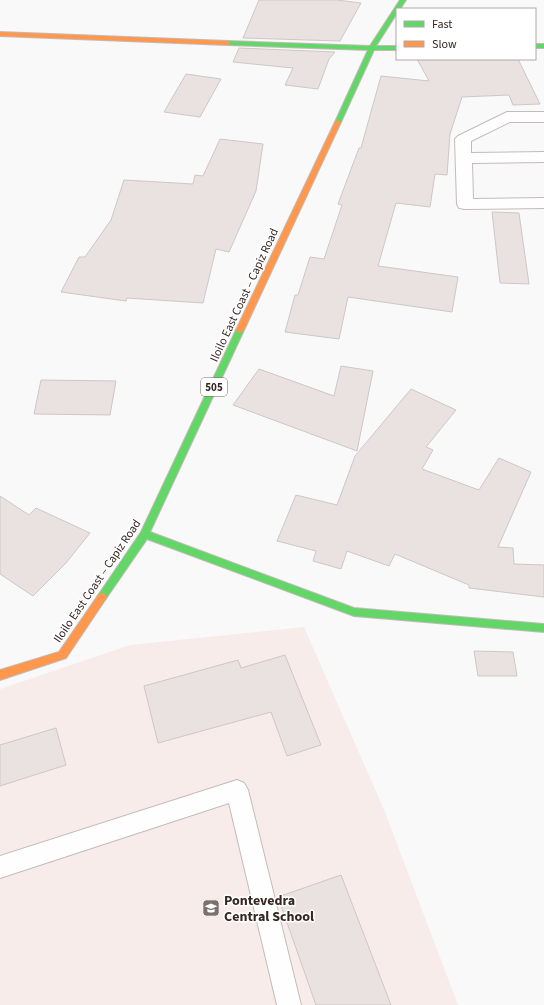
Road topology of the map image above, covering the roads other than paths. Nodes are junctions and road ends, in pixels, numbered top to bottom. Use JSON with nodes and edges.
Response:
{"nodes":[{"id":1,"x":396,"y":11,"type":"edge"},
{"id":2,"x":0,"y":34,"type":"edge"},
{"id":3,"x":372,"y":48,"type":"junction"},
{"id":4,"x":396,"y":48,"type":"edge"},
{"id":5,"x":544,"y":117,"type":"edge"},
{"id":6,"x":544,"y":157,"type":"edge"},
{"id":7,"x":463,"y":158,"type":"junction"},
{"id":8,"x":544,"y":203,"type":"edge"},
{"id":9,"x":145,"y":534,"type":"junction"},
{"id":10,"x":544,"y":628,"type":"edge"},
{"id":11,"x":0,"y":675,"type":"edge"},
{"id":12,"x":0,"y":867,"type":"edge"},
{"id":13,"x":289,"y":1005,"type":"edge"}],
"edges":[{"from":1,"to":3,"type":"main road","name":"Iloilo East Coast – Capiz Road"},
{"from":2,"to":3,"type":"main road"},
{"from":3,"to":4,"type":"main road"},
{"from":3,"to":9,"type":"main road","name":"Iloilo East Coast – Capiz Road","number":"505"},
{"from":5,"to":7,"type":"street"},
{"from":6,"to":7,"type":"street"},
{"from":7,"to":8,"type":"street"},
{"from":9,"to":10,"type":"main road"},
{"from":9,"to":11,"type":"main road","name":"Iloilo East Coast – Capiz Road","number":"505"},
{"from":12,"to":13,"type":"lane"}]}
